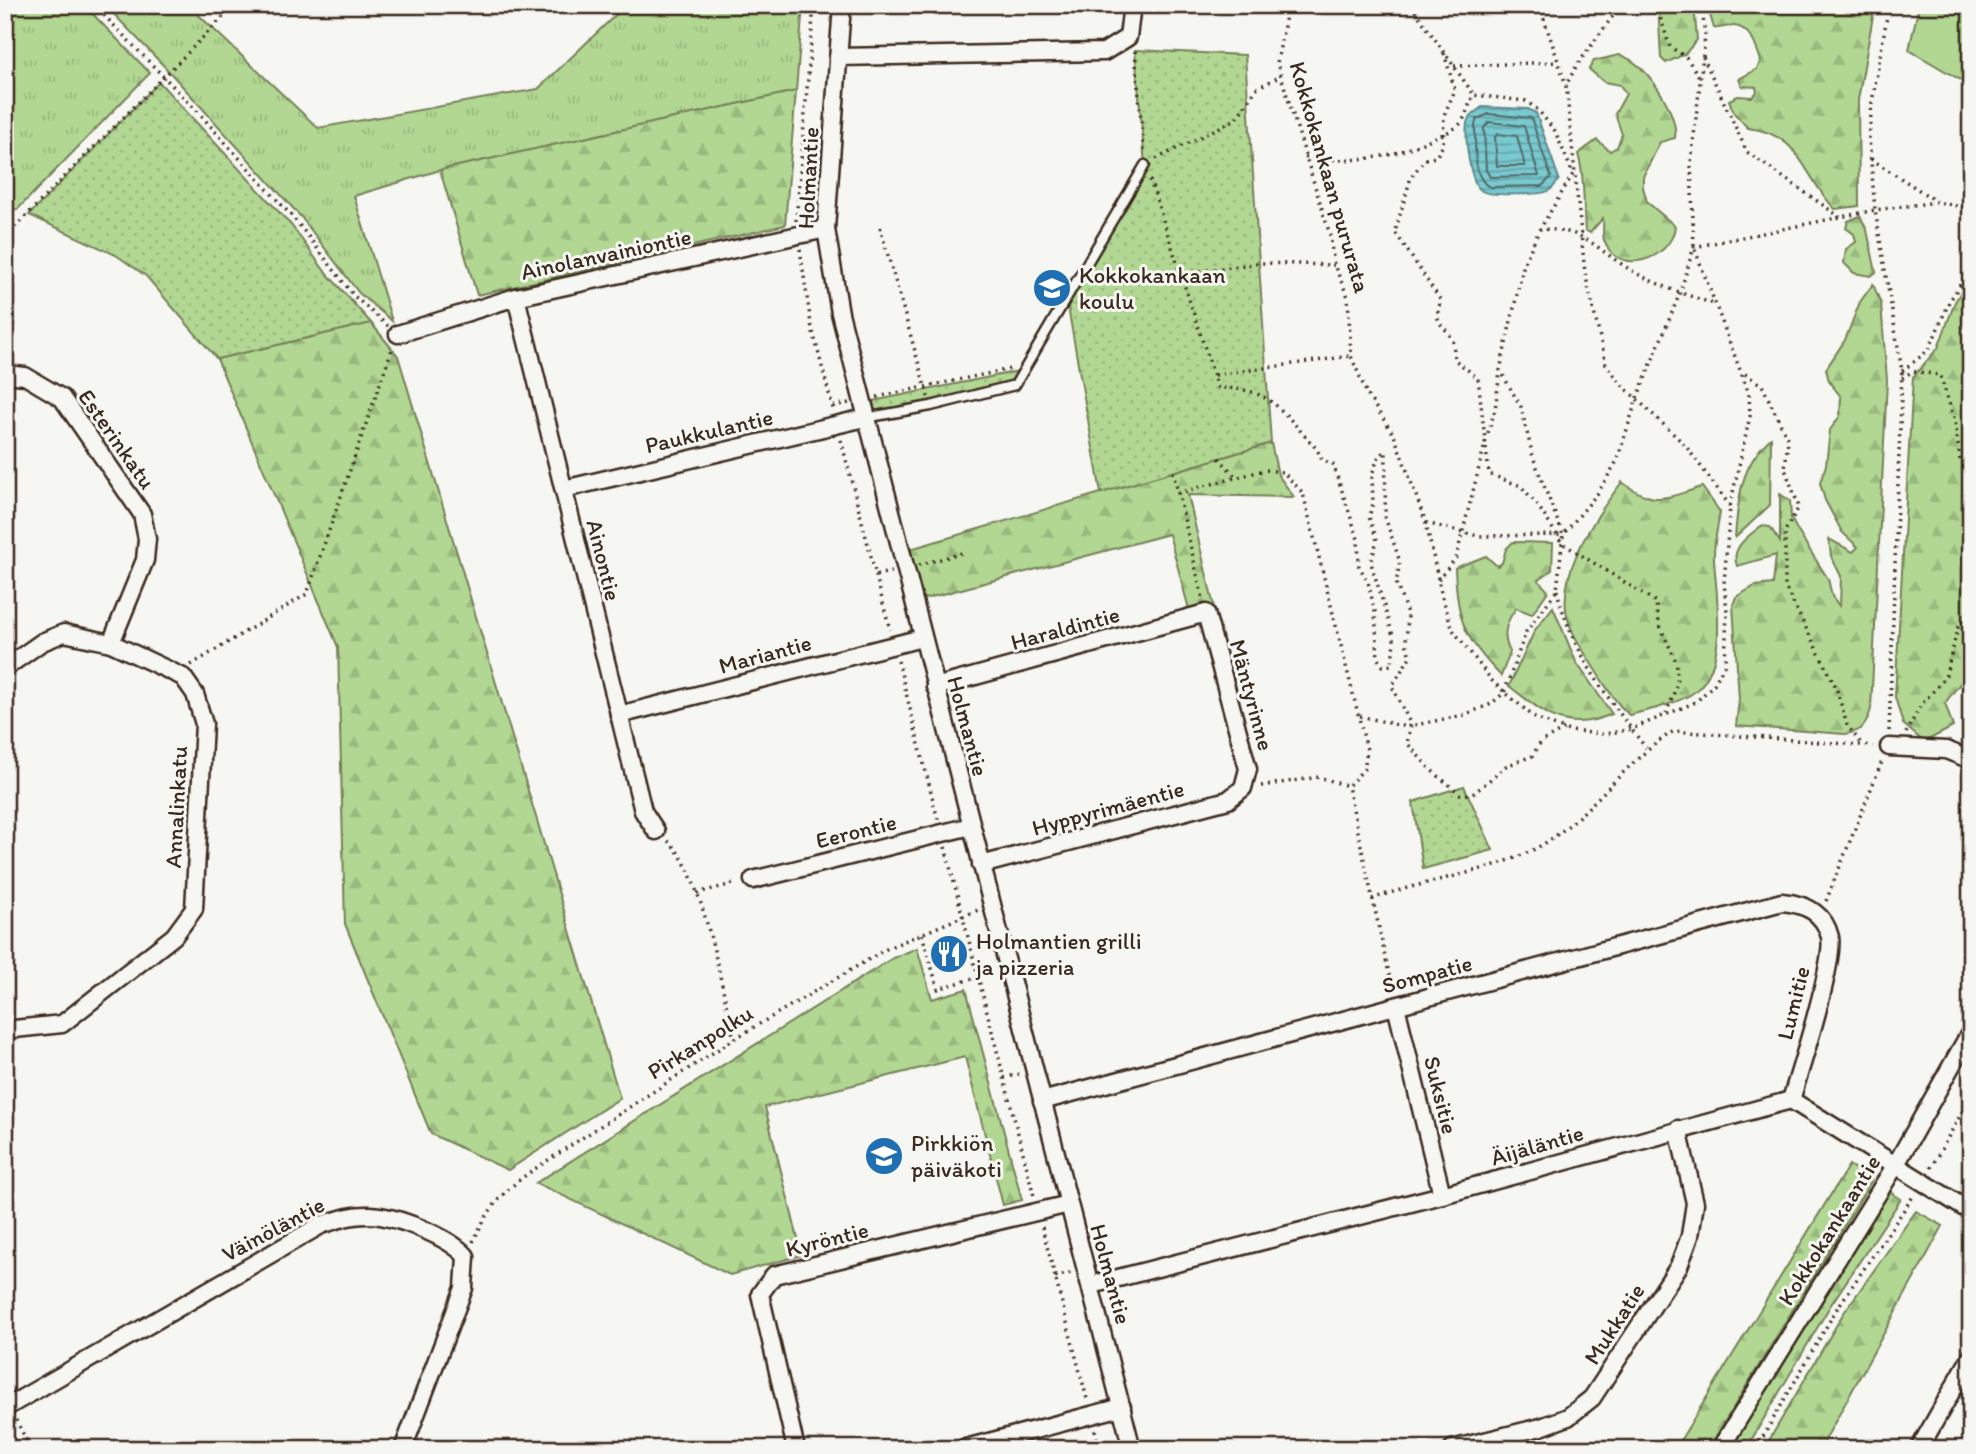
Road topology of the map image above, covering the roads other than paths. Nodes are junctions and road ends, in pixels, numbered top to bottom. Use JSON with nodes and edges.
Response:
{"nodes":[{"id":1,"x":842,"y":5,"type":"edge"},
{"id":2,"x":1132,"y":5,"type":"edge"},
{"id":3,"x":838,"y":57,"type":"junction"},
{"id":4,"x":1145,"y":165,"type":"road end"},
{"id":5,"x":826,"y":229,"type":"junction"},
{"id":6,"x":516,"y":297,"type":"junction"},
{"id":7,"x":398,"y":334,"type":"road end"},
{"id":8,"x":5,"y":374,"type":"edge"},
{"id":9,"x":865,"y":418,"type":"junction"},
{"id":10,"x":564,"y":489,"type":"junction"},
{"id":11,"x":1206,"y":614,"type":"joint"},
{"id":12,"x":922,"y":638,"type":"junction"},
{"id":13,"x":111,"y":643,"type":"junction"},
{"id":14,"x":5,"y":668,"type":"edge"},
{"id":15,"x":935,"y":687,"type":"junction"},
{"id":16,"x":619,"y":715,"type":"junction"},
{"id":17,"x":1889,"y":747,"type":"road end"},
{"id":18,"x":1971,"y":760,"type":"edge"},
{"id":19,"x":1243,"y":788,"type":"joint"},
{"id":20,"x":971,"y":826,"type":"junction"},
{"id":21,"x":656,"y":831,"type":"road end"},
{"id":22,"x":981,"y":865,"type":"junction"},
{"id":23,"x":753,"y":880,"type":"road end"},
{"id":24,"x":1821,"y":916,"type":"joint"},
{"id":25,"x":1396,"y":1006,"type":"junction"},
{"id":26,"x":5,"y":1030,"type":"edge"},
{"id":27,"x":1971,"y":1031,"type":"edge"},
{"id":28,"x":1791,"y":1100,"type":"junction"},
{"id":29,"x":1042,"y":1101,"type":"junction"},
{"id":30,"x":1678,"y":1129,"type":"junction"},
{"id":31,"x":1895,"y":1166,"type":"junction"},
{"id":32,"x":1442,"y":1195,"type":"junction"},
{"id":33,"x":1069,"y":1204,"type":"junction"},
{"id":34,"x":1971,"y":1212,"type":"edge"},
{"id":35,"x":1091,"y":1285,"type":"junction"},
{"id":36,"x":1971,"y":1357,"type":"edge"},
{"id":37,"x":6,"y":1407,"type":"edge"},
{"id":38,"x":1122,"y":1407,"type":"junction"},
{"id":39,"x":403,"y":1449,"type":"edge"},
{"id":40,"x":796,"y":1449,"type":"edge"},
{"id":41,"x":962,"y":1449,"type":"edge"},
{"id":42,"x":1132,"y":1449,"type":"edge"},
{"id":43,"x":1452,"y":1449,"type":"edge"},
{"id":44,"x":1720,"y":1449,"type":"edge"},
{"id":45,"x":1919,"y":1449,"type":"edge"}],
"edges":[{"from":1,"to":3,"type":"street","name":"Holmantie"},
{"from":2,"to":3,"type":"street"},
{"from":3,"to":5,"type":"street","name":"Holmantie"},
{"from":4,"to":9,"type":"lane"},
{"from":5,"to":6,"type":"street","name":"Ainolanvainiontie"},
{"from":5,"to":9,"type":"street","name":"Holmantie"},
{"from":6,"to":7,"type":"street","name":"Ainolanvainiontie"},
{"from":6,"to":10,"type":"street","name":"Ainontie"},
{"from":8,"to":13,"type":"street","name":"Esterinkatu"},
{"from":9,"to":10,"type":"street","name":"Paukkulantie"},
{"from":9,"to":12,"type":"street","name":"Holmantie"},
{"from":10,"to":16,"type":"street","name":"Ainontie"},
{"from":11,"to":15,"type":"street","name":"Haraldintie"},
{"from":11,"to":19,"type":"street","name":"Mäntyrinne"},
{"from":12,"to":15,"type":"street","name":"Holmantie"},
{"from":12,"to":16,"type":"street","name":"Mariantie"},
{"from":13,"to":14,"type":"street"},
{"from":13,"to":26,"type":"street","name":"Annalinkatu"},
{"from":15,"to":20,"type":"street","name":"Holmantie"},
{"from":16,"to":21,"type":"street","name":"Ainontie"},
{"from":17,"to":18,"type":"street"},
{"from":19,"to":22,"type":"street","name":"Hyppyrimäentie"},
{"from":20,"to":22,"type":"street","name":"Holmantie"},
{"from":20,"to":23,"type":"street","name":"Eerontie"},
{"from":22,"to":29,"type":"street","name":"Holmantie"},
{"from":24,"to":25,"type":"street","name":"Sompatie"},
{"from":24,"to":28,"type":"street","name":"Lumitie"},
{"from":25,"to":29,"type":"street","name":"Sompatie"},
{"from":25,"to":32,"type":"street","name":"Suksitie"},
{"from":27,"to":31,"type":"street","name":"Kokkokankaantie"},
{"from":28,"to":30,"type":"street","name":"Äijäläntie"},
{"from":28,"to":31,"type":"street"},
{"from":29,"to":33,"type":"street","name":"Holmantie"},
{"from":30,"to":32,"type":"street","name":"Äijäläntie"},
{"from":30,"to":43,"type":"street","name":"Mukkatie"},
{"from":31,"to":34,"type":"street"},
{"from":31,"to":44,"type":"street","name":"Kokkokankaantie"},
{"from":32,"to":35,"type":"street","name":"Äijäläntie"},
{"from":33,"to":35,"type":"street","name":"Holmantie"},
{"from":33,"to":40,"type":"street","name":"Kyröntie"},
{"from":35,"to":38,"type":"street","name":"Holmantie"},
{"from":36,"to":45,"type":"street"},
{"from":37,"to":39,"type":"street","name":"Väinöläntie"},
{"from":38,"to":41,"type":"street"},
{"from":38,"to":42,"type":"street","name":"Holmantie"}]}
